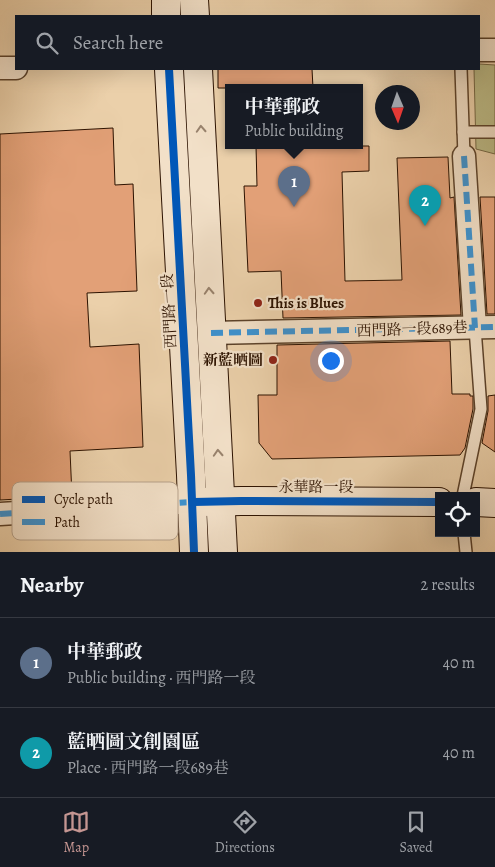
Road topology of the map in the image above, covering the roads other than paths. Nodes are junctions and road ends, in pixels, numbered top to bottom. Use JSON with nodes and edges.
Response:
{"nodes":[{"id":1,"x":166,"y":0,"type":"edge"},
{"id":2,"x":194,"y":0,"type":"edge"},
{"id":3,"x":166,"y":15,"type":"edge"},
{"id":4,"x":195,"y":15,"type":"edge"},
{"id":5,"x":480,"y":50,"type":"edge"},
{"id":6,"x":495,"y":50,"type":"edge"},
{"id":7,"x":0,"y":68,"type":"edge"},
{"id":8,"x":15,"y":68,"type":"edge"},
{"id":9,"x":169,"y":70,"type":"edge"},
{"id":10,"x":198,"y":70,"type":"edge"},
{"id":11,"x":461,"y":70,"type":"edge"},
{"id":12,"x":463,"y":132,"type":"junction"},
{"id":13,"x":495,"y":132,"type":"edge"},
{"id":14,"x":464,"y":156,"type":"joint"},
{"id":15,"x":485,"y":327,"type":"edge"},
{"id":16,"x":211,"y":333,"type":"junction"},
{"id":17,"x":465,"y":492,"type":"edge"},
{"id":18,"x":193,"y":502,"type":"junction"},
{"id":19,"x":220,"y":502,"type":"junction"},
{"id":20,"x":435,"y":502,"type":"edge"},
{"id":21,"x":480,"y":502,"type":"edge"},
{"id":22,"x":178,"y":503,"type":"edge"},
{"id":23,"x":495,"y":503,"type":"edge"},
{"id":24,"x":464,"y":537,"type":"edge"},
{"id":25,"x":194,"y":552,"type":"edge"},
{"id":26,"x":223,"y":552,"type":"edge"},
{"id":27,"x":466,"y":552,"type":"edge"}],
"edges":[{"from":1,"to":3,"type":"street"},
{"from":2,"to":4,"type":"street"},
{"from":5,"to":6,"type":"street"},
{"from":7,"to":8,"type":"street"},
{"from":9,"to":18,"type":"street","name":"西門路一段"},
{"from":16,"to":10,"type":"street","one_way":true},
{"from":11,"to":12,"type":"lane","name":"西門路一段689巷"},
{"from":12,"to":13,"type":"lane"},
{"from":12,"to":14,"type":"lane","name":"西門路一段689巷"},
{"from":14,"to":15,"type":"street","name":"西門路一段689巷"},
{"from":15,"to":16,"type":"street","name":"西門路一段689巷"},
{"from":15,"to":17,"type":"lane"},
{"from":19,"to":16,"type":"street","one_way":true},
{"from":18,"to":19,"type":"street","name":"永華路一段"},
{"from":18,"to":22,"type":"street"},
{"from":18,"to":25,"type":"street","name":"西門路一段"},
{"from":19,"to":20,"type":"street","name":"永華路一段"},
{"from":19,"to":26,"type":"street"},
{"from":21,"to":23,"type":"street"},
{"from":24,"to":27,"type":"lane"}]}
